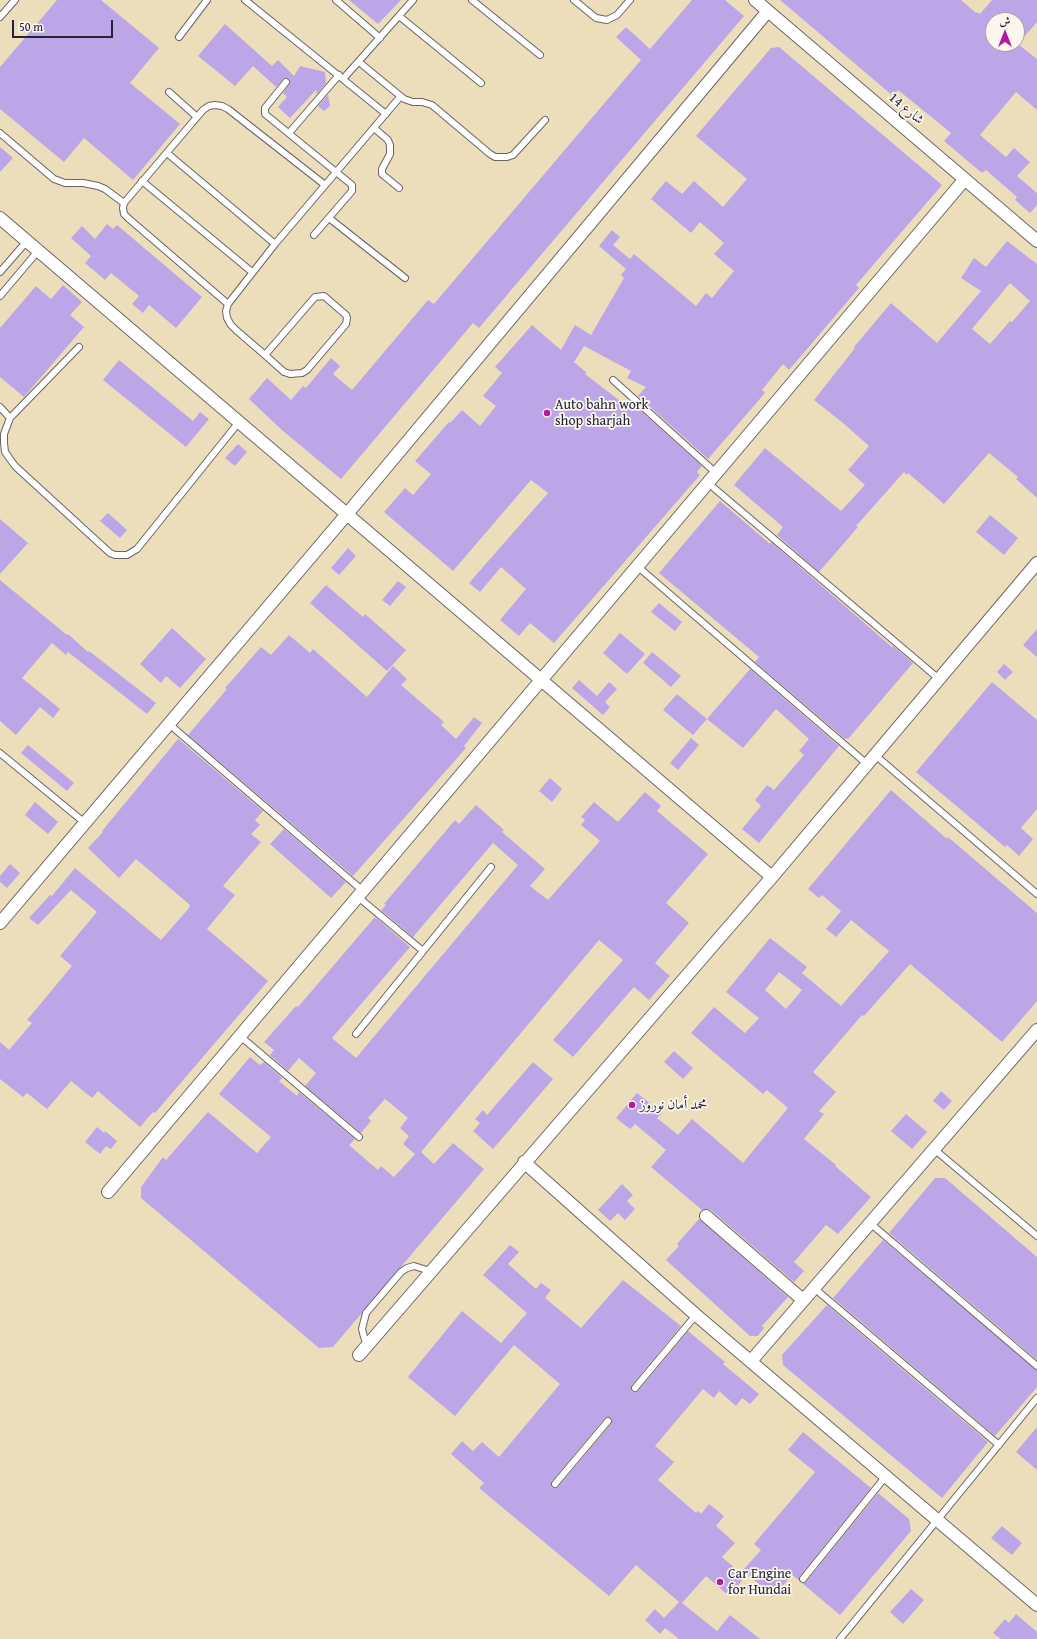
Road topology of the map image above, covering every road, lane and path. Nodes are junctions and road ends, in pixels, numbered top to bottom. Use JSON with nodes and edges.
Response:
{"nodes":[{"id":1,"x":15,"y":0,"type":"edge"},
{"id":2,"x":207,"y":0,"type":"edge"},
{"id":3,"x":245,"y":0,"type":"edge"},
{"id":4,"x":336,"y":0,"type":"edge"},
{"id":5,"x":413,"y":0,"type":"edge"},
{"id":6,"x":472,"y":0,"type":"edge"},
{"id":7,"x":574,"y":0,"type":"edge"},
{"id":8,"x":630,"y":0,"type":"edge"},
{"id":9,"x":755,"y":0,"type":"edge"},
{"id":10,"x":768,"y":11,"type":"junction"},
{"id":11,"x":399,"y":16,"type":"junction"},
{"id":12,"x":0,"y":17,"type":"edge"},
{"id":13,"x":179,"y":37,"type":"dead end"},
{"id":14,"x":380,"y":38,"type":"junction"},
{"id":15,"x":540,"y":55,"type":"dead end"},
{"id":16,"x":359,"y":62,"type":"junction"},
{"id":17,"x":341,"y":77,"type":"junction"},
{"id":18,"x":286,"y":82,"type":"dead end"},
{"id":19,"x":481,"y":83,"type":"dead end"},
{"id":20,"x":169,"y":92,"type":"dead end"},
{"id":21,"x":400,"y":97,"type":"junction"},
{"id":22,"x":386,"y":114,"type":"junction"},
{"id":23,"x":197,"y":117,"type":"junction"},
{"id":24,"x":545,"y":120,"type":"dead end"},
{"id":25,"x":374,"y":128,"type":"junction"},
{"id":26,"x":290,"y":133,"type":"junction"},
{"id":27,"x":0,"y":134,"type":"edge"},
{"id":28,"x":167,"y":152,"type":"junction"},
{"id":29,"x":337,"y":172,"type":"junction"},
{"id":30,"x":965,"y":180,"type":"junction"},
{"id":31,"x":142,"y":182,"type":"junction"},
{"id":32,"x":325,"y":186,"type":"junction"},
{"id":33,"x":400,"y":188,"type":"dead end"},
{"id":34,"x":124,"y":203,"type":"junction"},
{"id":35,"x":0,"y":218,"type":"edge"},
{"id":36,"x":329,"y":218,"type":"junction"},
{"id":37,"x":314,"y":235,"type":"dead end"},
{"id":38,"x":27,"y":241,"type":"junction"},
{"id":39,"x":1037,"y":241,"type":"edge"},
{"id":40,"x":275,"y":244,"type":"junction"},
{"id":41,"x":38,"y":251,"type":"junction"},
{"id":42,"x":0,"y":272,"type":"edge"},
{"id":43,"x":252,"y":272,"type":"junction"},
{"id":44,"x":405,"y":278,"type":"dead end"},
{"id":45,"x":0,"y":296,"type":"edge"},
{"id":46,"x":228,"y":304,"type":"junction"},
{"id":47,"x":79,"y":348,"type":"dead end"},
{"id":48,"x":265,"y":355,"type":"junction"},
{"id":49,"x":613,"y":380,"type":"dead end"},
{"id":50,"x":0,"y":407,"type":"edge"},
{"id":51,"x":10,"y":418,"type":"junction"},
{"id":52,"x":239,"y":422,"type":"junction"},
{"id":53,"x":716,"y":473,"type":"junction"},
{"id":54,"x":708,"y":483,"type":"junction"},
{"id":55,"x":347,"y":514,"type":"junction"},
{"id":56,"x":1037,"y":563,"type":"edge"},
{"id":57,"x":637,"y":566,"type":"junction"},
{"id":58,"x":939,"y":679,"type":"junction"},
{"id":59,"x":541,"y":680,"type":"junction"},
{"id":60,"x":169,"y":724,"type":"junction"},
{"id":61,"x":0,"y":753,"type":"edge"},
{"id":62,"x":871,"y":760,"type":"junction"},
{"id":63,"x":85,"y":823,"type":"junction"},
{"id":64,"x":491,"y":867,"type":"dead end"},
{"id":65,"x":772,"y":876,"type":"junction"},
{"id":66,"x":361,"y":894,"type":"junction"},
{"id":67,"x":1037,"y":894,"type":"edge"},
{"id":68,"x":0,"y":923,"type":"edge"},
{"id":69,"x":423,"y":951,"type":"junction"},
{"id":70,"x":1037,"y":1030,"type":"edge"},
{"id":71,"x":356,"y":1034,"type":"dead end"},
{"id":72,"x":240,"y":1036,"type":"junction"},
{"id":73,"x":359,"y":1137,"type":"dead end"},
{"id":74,"x":934,"y":1149,"type":"junction"},
{"id":75,"x":524,"y":1162,"type":"junction"},
{"id":76,"x":108,"y":1192,"type":"dead end"},
{"id":77,"x":706,"y":1216,"type":"dead end"},
{"id":78,"x":870,"y":1223,"type":"junction"},
{"id":79,"x":1037,"y":1236,"type":"edge"},
{"id":80,"x":430,"y":1271,"type":"junction"},
{"id":81,"x":814,"y":1288,"type":"junction"},
{"id":82,"x":803,"y":1300,"type":"junction"},
{"id":83,"x":696,"y":1315,"type":"junction"},
{"id":84,"x":368,"y":1344,"type":"junction"},
{"id":85,"x":359,"y":1355,"type":"dead end"},
{"id":86,"x":751,"y":1361,"type":"junction"},
{"id":87,"x":1037,"y":1366,"type":"edge"},
{"id":88,"x":636,"y":1388,"type":"dead end"},
{"id":89,"x":1037,"y":1398,"type":"edge"},
{"id":90,"x":608,"y":1421,"type":"dead end"},
{"id":91,"x":999,"y":1445,"type":"junction"},
{"id":92,"x":886,"y":1476,"type":"junction"},
{"id":93,"x":555,"y":1484,"type":"dead end"},
{"id":94,"x":938,"y":1520,"type":"junction"},
{"id":95,"x":803,"y":1579,"type":"dead end"},
{"id":96,"x":1037,"y":1605,"type":"edge"},
{"id":97,"x":840,"y":1639,"type":"edge"}],
"edges":[{"from":1,"to":12,"type":"lane"},
{"from":2,"to":13,"type":"lane"},
{"from":3,"to":17,"type":"lane"},
{"from":4,"to":14,"type":"lane"},
{"from":5,"to":11,"type":"lane"},
{"from":6,"to":15,"type":"lane"},
{"from":7,"to":8,"type":"lane"},
{"from":9,"to":10,"type":"street","name":"شارع 14"},
{"from":10,"to":30,"type":"street","name":"شارع 14"},
{"from":10,"to":55,"type":"street"},
{"from":11,"to":14,"type":"lane"},
{"from":11,"to":19,"type":"lane"},
{"from":14,"to":16,"type":"lane"},
{"from":16,"to":17,"type":"lane"},
{"from":16,"to":21,"type":"lane"},
{"from":17,"to":22,"type":"lane"},
{"from":17,"to":26,"type":"lane"},
{"from":18,"to":26,"type":"lane"},
{"from":20,"to":23,"type":"lane"},
{"from":21,"to":22,"type":"lane"},
{"from":21,"to":24,"type":"lane"},
{"from":22,"to":25,"type":"lane"},
{"from":23,"to":28,"type":"lane"},
{"from":23,"to":32,"type":"lane"},
{"from":25,"to":29,"type":"lane"},
{"from":25,"to":33,"type":"lane"},
{"from":26,"to":29,"type":"lane"},
{"from":27,"to":34,"type":"lane"},
{"from":28,"to":31,"type":"lane"},
{"from":28,"to":40,"type":"lane"},
{"from":29,"to":32,"type":"lane"},
{"from":29,"to":36,"type":"lane"},
{"from":30,"to":39,"type":"street","name":"شارع 14"},
{"from":30,"to":53,"type":"street"},
{"from":31,"to":34,"type":"lane"},
{"from":31,"to":43,"type":"lane"},
{"from":32,"to":40,"type":"lane"},
{"from":34,"to":46,"type":"lane"},
{"from":35,"to":38,"type":"street"},
{"from":36,"to":37,"type":"lane"},
{"from":36,"to":44,"type":"lane"},
{"from":38,"to":41,"type":"street"},
{"from":38,"to":42,"type":"lane"},
{"from":40,"to":43,"type":"lane"},
{"from":41,"to":45,"type":"lane"},
{"from":41,"to":52,"type":"street"},
{"from":43,"to":46,"type":"lane"},
{"from":46,"to":48,"type":"lane"},
{"from":47,"to":51,"type":"lane"},
{"from":48,"to":48,"type":"lane"},
{"from":49,"to":53,"type":"lane"},
{"from":50,"to":51,"type":"lane"},
{"from":51,"to":52,"type":"lane"},
{"from":52,"to":55,"type":"street"},
{"from":53,"to":54,"type":"street"},
{"from":54,"to":57,"type":"street"},
{"from":54,"to":58,"type":"lane"},
{"from":55,"to":59,"type":"street"},
{"from":55,"to":60,"type":"street"},
{"from":56,"to":58,"type":"street"},
{"from":57,"to":59,"type":"street"},
{"from":57,"to":62,"type":"lane"},
{"from":58,"to":62,"type":"street"},
{"from":59,"to":65,"type":"street"},
{"from":59,"to":66,"type":"street"},
{"from":60,"to":63,"type":"street"},
{"from":60,"to":66,"type":"lane"},
{"from":61,"to":63,"type":"lane"},
{"from":62,"to":65,"type":"street"},
{"from":62,"to":67,"type":"lane"},
{"from":63,"to":68,"type":"street"},
{"from":64,"to":69,"type":"lane"},
{"from":65,"to":75,"type":"street"},
{"from":66,"to":69,"type":"lane"},
{"from":66,"to":72,"type":"street"},
{"from":69,"to":71,"type":"lane"},
{"from":70,"to":74,"type":"street"},
{"from":72,"to":73,"type":"lane"},
{"from":72,"to":76,"type":"street"},
{"from":74,"to":78,"type":"street"},
{"from":74,"to":79,"type":"lane"},
{"from":75,"to":80,"type":"street"},
{"from":75,"to":83,"type":"street"},
{"from":77,"to":82,"type":"street"},
{"from":78,"to":81,"type":"street"},
{"from":78,"to":87,"type":"lane"},
{"from":80,"to":84,"type":"street"},
{"from":80,"to":84,"type":"lane"},
{"from":81,"to":82,"type":"street"},
{"from":81,"to":91,"type":"lane"},
{"from":82,"to":86,"type":"street"},
{"from":83,"to":86,"type":"street"},
{"from":83,"to":88,"type":"lane"},
{"from":84,"to":85,"type":"street"},
{"from":86,"to":92,"type":"street"},
{"from":89,"to":91,"type":"lane"},
{"from":90,"to":93,"type":"lane"},
{"from":91,"to":94,"type":"lane"},
{"from":92,"to":94,"type":"street"},
{"from":92,"to":95,"type":"lane"},
{"from":94,"to":96,"type":"street"},
{"from":94,"to":97,"type":"lane"}]}
